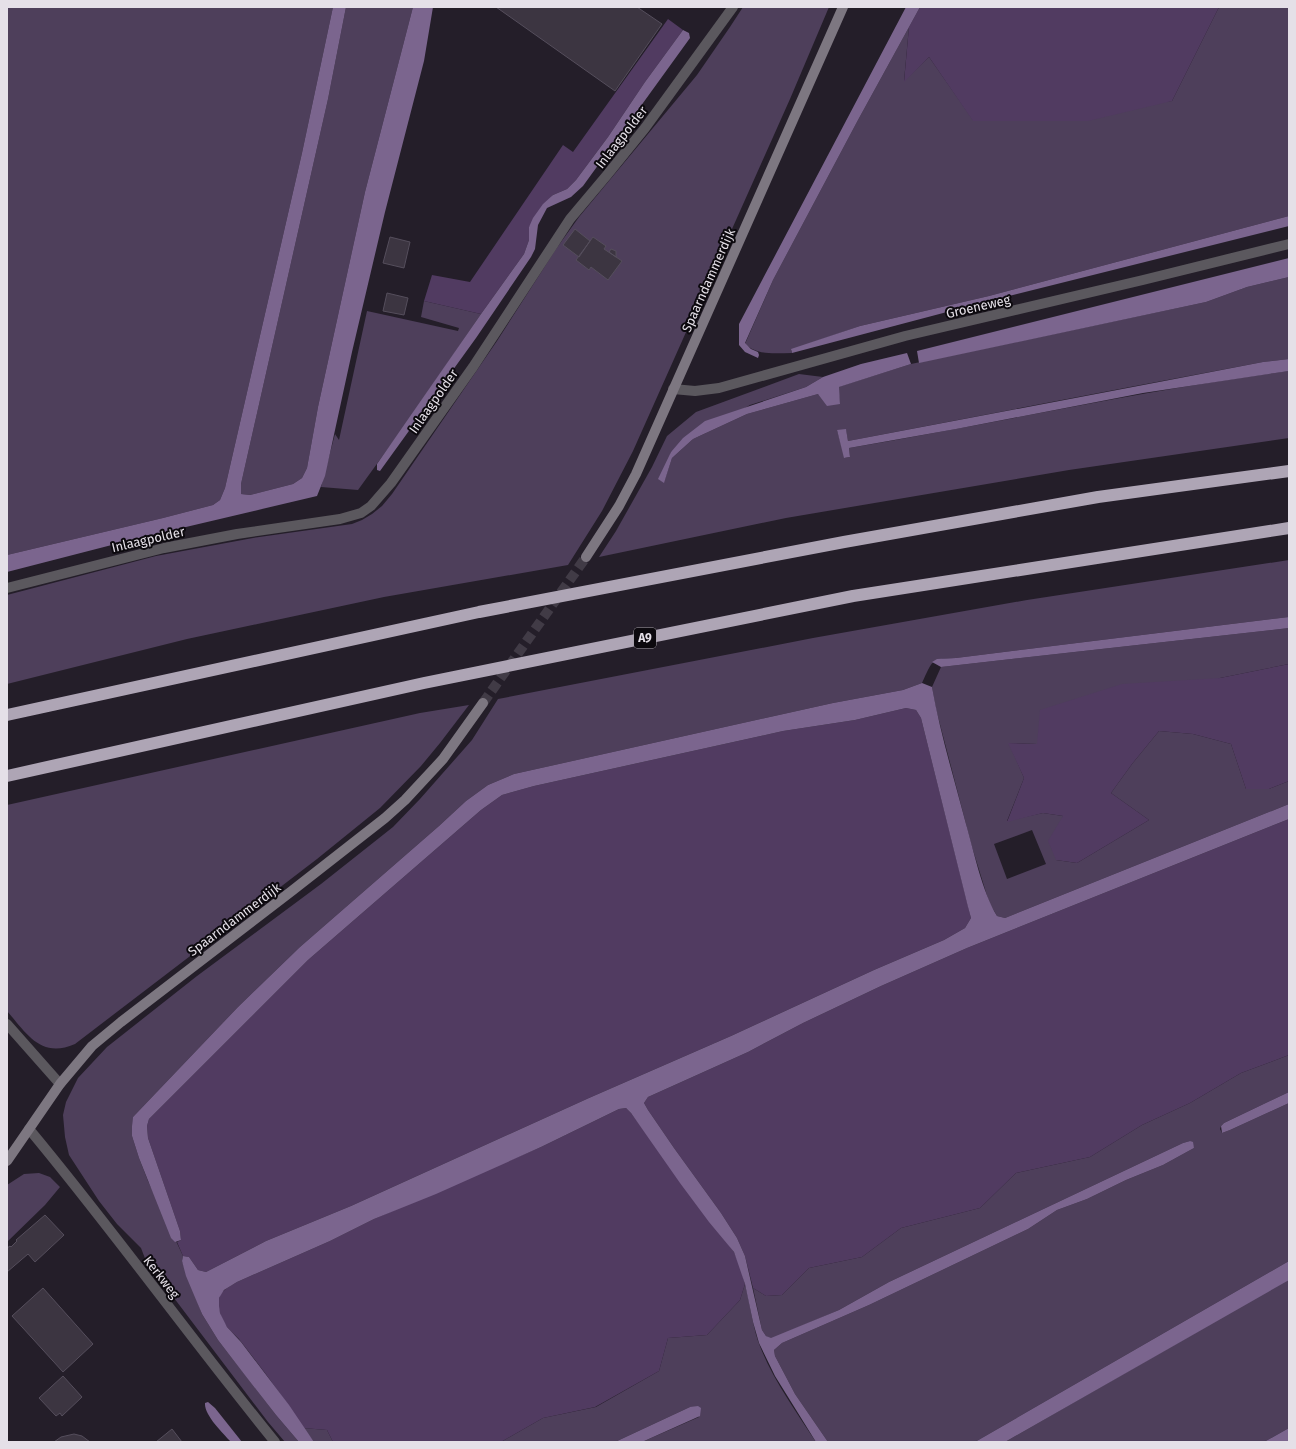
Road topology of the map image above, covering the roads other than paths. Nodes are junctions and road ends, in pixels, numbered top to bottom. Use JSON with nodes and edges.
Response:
{"nodes":[{"id":1,"x":733,"y":7,"type":"edge"},
{"id":2,"x":843,"y":7,"type":"edge"},
{"id":3,"x":1289,"y":244,"type":"edge"},
{"id":4,"x":673,"y":390,"type":"junction"},
{"id":5,"x":1289,"y":471,"type":"edge"},
{"id":6,"x":1289,"y":528,"type":"edge"},
{"id":7,"x":586,"y":557,"type":"tunnel mouth"},
{"id":8,"x":7,"y":588,"type":"edge"},
{"id":9,"x":483,"y":703,"type":"tunnel mouth"},
{"id":10,"x":7,"y":715,"type":"edge"},
{"id":11,"x":7,"y":776,"type":"edge"},
{"id":12,"x":7,"y":1024,"type":"edge"},
{"id":13,"x":60,"y":1084,"type":"junction"},
{"id":14,"x":29,"y":1129,"type":"junction"},
{"id":15,"x":7,"y":1161,"type":"edge"},
{"id":16,"x":275,"y":1442,"type":"edge"}],
"edges":[{"from":1,"to":8,"type":"street","name":"Inlaagpolder"},
{"from":2,"to":4,"type":"street","name":"Spaarndammerdijk"},
{"from":3,"to":4,"type":"street","name":"Groeneweg"},
{"from":4,"to":7,"type":"street","name":"Spaarndammerdijk"},
{"from":5,"to":10,"type":"highway"},
{"from":6,"to":11,"type":"highway","number":"A9"},
{"from":9,"to":13,"type":"street","name":"Spaarndammerdijk"},
{"from":12,"to":13,"type":"street"},
{"from":13,"to":14,"type":"street","name":"Spaarndammerdijk"},
{"from":14,"to":15,"type":"street","name":"Spaarndammerdijk"},
{"from":14,"to":16,"type":"street","name":"Kerkweg"}]}
